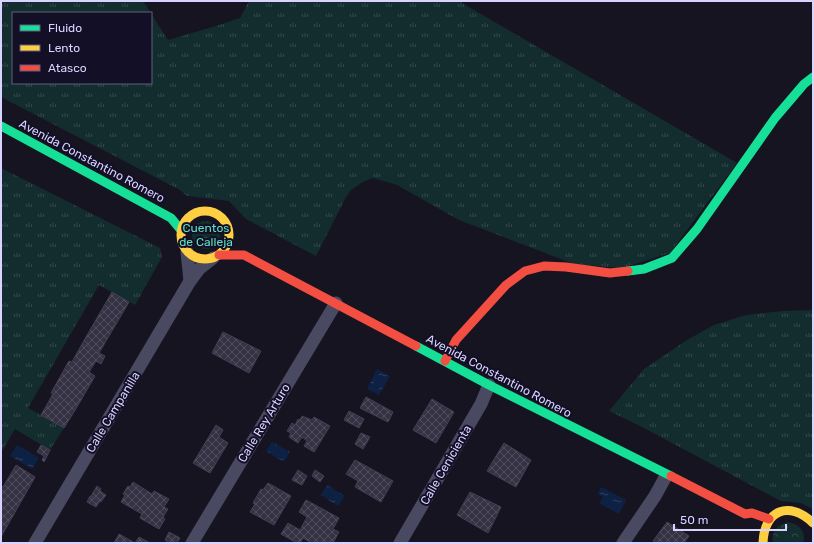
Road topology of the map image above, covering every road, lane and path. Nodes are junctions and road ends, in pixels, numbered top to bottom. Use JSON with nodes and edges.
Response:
{"nodes":[{"id":1,"x":813,"y":77,"type":"edge"},
{"id":2,"x":1,"y":126,"type":"edge"},
{"id":3,"x":190,"y":215,"type":"junction"},
{"id":4,"x":171,"y":218,"type":"junction"},
{"id":5,"x":181,"y":230,"type":"junction"},
{"id":6,"x":230,"y":236,"type":"junction"},
{"id":7,"x":187,"y":252,"type":"junction"},
{"id":8,"x":244,"y":255,"type":"junction"},
{"id":9,"x":216,"y":257,"type":"junction"},
{"id":10,"x":190,"y":281,"type":"junction"},
{"id":11,"x":336,"y":303,"type":"junction"},
{"id":12,"x":445,"y":361,"type":"junction"},
{"id":13,"x":489,"y":385,"type":"junction"},
{"id":14,"x":666,"y":476,"type":"junction"},
{"id":15,"x":769,"y":519,"type":"junction"},
{"id":16,"x":813,"y":523,"type":"edge"},
{"id":17,"x":761,"y":536,"type":"edge"},
{"id":18,"x":35,"y":543,"type":"edge"},
{"id":19,"x":192,"y":543,"type":"edge"},
{"id":20,"x":400,"y":543,"type":"edge"},
{"id":21,"x":623,"y":543,"type":"edge"}],
"edges":[{"from":1,"to":12,"type":"street"},
{"from":2,"to":4,"type":"street","name":"Avenida Constantino Romero"},
{"from":3,"to":4,"type":"street","name":"Avenida Constantino Romero"},
{"from":3,"to":5,"type":"street"},
{"from":3,"to":6,"type":"street"},
{"from":4,"to":5,"type":"street","name":"Avenida Constantino Romero"},
{"from":5,"to":7,"type":"street"},
{"from":6,"to":8,"type":"street","name":"Avenida Constantino Romero"},
{"from":6,"to":9,"type":"street"},
{"from":7,"to":9,"type":"street"},
{"from":7,"to":10,"type":"street"},
{"from":8,"to":9,"type":"street","name":"Avenida Constantino Romero"},
{"from":8,"to":11,"type":"street","name":"Avenida Constantino Romero"},
{"from":9,"to":10,"type":"street","name":"Calle Campanilla"},
{"from":10,"to":18,"type":"street","name":"Calle Campanilla"},
{"from":11,"to":12,"type":"street","name":"Avenida Constantino Romero"},
{"from":11,"to":19,"type":"street","name":"Calle Rey Arturo"},
{"from":12,"to":13,"type":"street","name":"Avenida Constantino Romero"},
{"from":13,"to":14,"type":"street","name":"Avenida Constantino Romero"},
{"from":13,"to":20,"type":"street","name":"Calle Cenicienta"},
{"from":14,"to":15,"type":"street","name":"Avenida Constantino Romero"},
{"from":14,"to":21,"type":"street"},
{"from":15,"to":16,"type":"street"},
{"from":15,"to":17,"type":"street"}]}
